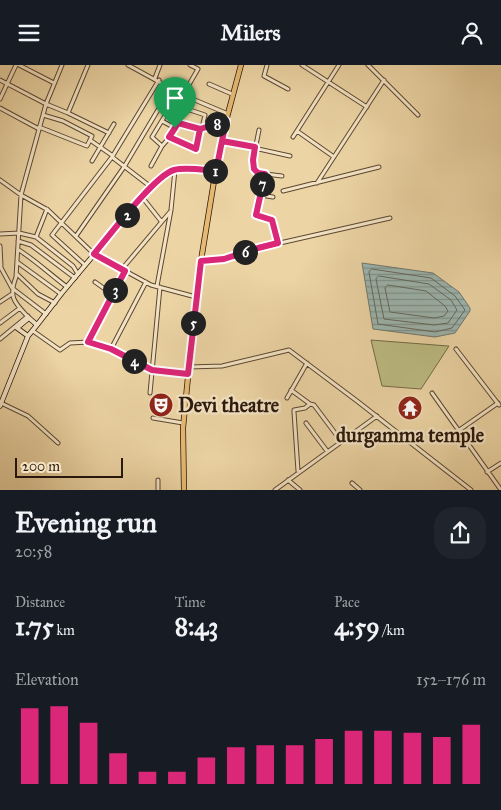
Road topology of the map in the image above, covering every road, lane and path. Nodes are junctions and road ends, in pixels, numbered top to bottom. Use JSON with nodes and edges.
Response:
{"nodes":[{"id":1,"x":17,"y":65,"type":"edge"},
{"id":2,"x":62,"y":65,"type":"edge"},
{"id":3,"x":88,"y":65,"type":"edge"},
{"id":4,"x":128,"y":65,"type":"edge"},
{"id":5,"x":160,"y":65,"type":"edge"},
{"id":6,"x":190,"y":65,"type":"edge"},
{"id":7,"x":241,"y":65,"type":"edge"},
{"id":8,"x":267,"y":65,"type":"edge"},
{"id":9,"x":302,"y":65,"type":"edge"},
{"id":10,"x":339,"y":65,"type":"edge"},
{"id":11,"x":368,"y":65,"type":"edge"},
{"id":12,"x":154,"y":78,"type":"junction"},
{"id":13,"x":0,"y":79,"type":"edge"},
{"id":14,"x":159,"y":80,"type":"junction"},
{"id":15,"x":384,"y":80,"type":"junction"},
{"id":16,"x":328,"y":82,"type":"junction"},
{"id":17,"x":8,"y":83,"type":"junction"},
{"id":18,"x":54,"y":83,"type":"junction"},
{"id":19,"x":209,"y":84,"type":"dead end"},
{"id":20,"x":171,"y":88,"type":"junction"},
{"id":21,"x":288,"y":89,"type":"dead end"},
{"id":22,"x":232,"y":94,"type":"junction"},
{"id":23,"x":183,"y":95,"type":"junction"},
{"id":24,"x":0,"y":99,"type":"edge"},
{"id":25,"x":46,"y":104,"type":"junction"},
{"id":26,"x":367,"y":107,"type":"junction"},
{"id":27,"x":0,"y":108,"type":"edge"},
{"id":28,"x":185,"y":108,"type":"junction"},
{"id":29,"x":68,"y":113,"type":"junction"},
{"id":30,"x":228,"y":114,"type":"junction"},
{"id":31,"x":43,"y":115,"type":"junction"},
{"id":32,"x":418,"y":115,"type":"dead end"},
{"id":33,"x":162,"y":121,"type":"junction"},
{"id":34,"x":226,"y":121,"type":"junction"},
{"id":35,"x":178,"y":123,"type":"junction"},
{"id":36,"x":114,"y":125,"type":"dead end"},
{"id":37,"x":39,"y":128,"type":"junction"},
{"id":38,"x":175,"y":128,"type":"junction"},
{"id":39,"x":200,"y":129,"type":"junction"},
{"id":40,"x":259,"y":130,"type":"dead end"},
{"id":41,"x":297,"y":131,"type":"junction"},
{"id":42,"x":109,"y":133,"type":"junction"},
{"id":43,"x":169,"y":137,"type":"junction"},
{"id":44,"x":293,"y":137,"type":"dead end"},
{"id":45,"x":90,"y":140,"type":"junction"},
{"id":46,"x":222,"y":141,"type":"junction"},
{"id":47,"x":162,"y":146,"type":"junction"},
{"id":48,"x":100,"y":147,"type":"junction"},
{"id":49,"x":255,"y":147,"type":"junction"},
{"id":50,"x":290,"y":156,"type":"dead end"},
{"id":51,"x":112,"y":157,"type":"junction"},
{"id":52,"x":334,"y":157,"type":"junction"},
{"id":53,"x":92,"y":161,"type":"dead end"},
{"id":54,"x":151,"y":166,"type":"dead end"},
{"id":55,"x":124,"y":167,"type":"junction"},
{"id":56,"x":379,"y":167,"type":"dead end"},
{"id":57,"x":175,"y":170,"type":"junction"},
{"id":58,"x":216,"y":171,"type":"junction"},
{"id":59,"x":265,"y":174,"type":"junction"},
{"id":60,"x":282,"y":176,"type":"dead end"},
{"id":61,"x":0,"y":180,"type":"edge"},
{"id":62,"x":317,"y":183,"type":"junction"},
{"id":63,"x":151,"y":187,"type":"junction"},
{"id":64,"x":283,"y":191,"type":"dead end"},
{"id":65,"x":21,"y":195,"type":"junction"},
{"id":66,"x":260,"y":195,"type":"junction"},
{"id":67,"x":142,"y":197,"type":"junction"},
{"id":68,"x":273,"y":197,"type":"dead end"},
{"id":69,"x":47,"y":209,"type":"junction"},
{"id":70,"x":170,"y":211,"type":"junction"},
{"id":71,"x":390,"y":218,"type":"dead end"},
{"id":72,"x":61,"y":221,"type":"junction"},
{"id":73,"x":162,"y":221,"type":"junction"},
{"id":74,"x":0,"y":233,"type":"edge"},
{"id":75,"x":19,"y":233,"type":"junction"},
{"id":76,"x":76,"y":236,"type":"junction"},
{"id":77,"x":36,"y":237,"type":"junction"},
{"id":78,"x":18,"y":241,"type":"junction"},
{"id":79,"x":278,"y":243,"type":"junction"},
{"id":80,"x":0,"y":246,"type":"edge"},
{"id":81,"x":19,"y":250,"type":"junction"},
{"id":82,"x":94,"y":254,"type":"junction"},
{"id":83,"x":17,"y":261,"type":"junction"},
{"id":84,"x":201,"y":261,"type":"junction"},
{"id":85,"x":85,"y":265,"type":"junction"},
{"id":86,"x":1,"y":268,"type":"edge"},
{"id":87,"x":124,"y":270,"type":"junction"},
{"id":88,"x":16,"y":274,"type":"junction"},
{"id":89,"x":76,"y":276,"type":"junction"},
{"id":90,"x":95,"y":282,"type":"dead end"},
{"id":91,"x":146,"y":282,"type":"junction"},
{"id":92,"x":67,"y":287,"type":"junction"},
{"id":93,"x":158,"y":287,"type":"junction"},
{"id":94,"x":12,"y":288,"type":"junction"},
{"id":95,"x":12,"y":293,"type":"junction"},
{"id":96,"x":61,"y":294,"type":"junction"},
{"id":97,"x":112,"y":294,"type":"junction"},
{"id":98,"x":196,"y":297,"type":"junction"},
{"id":99,"x":0,"y":301,"type":"edge"},
{"id":100,"x":55,"y":303,"type":"junction"},
{"id":101,"x":20,"y":308,"type":"junction"},
{"id":102,"x":46,"y":314,"type":"junction"},
{"id":103,"x":29,"y":317,"type":"junction"},
{"id":104,"x":0,"y":323,"type":"edge"},
{"id":105,"x":38,"y":325,"type":"junction"},
{"id":106,"x":33,"y":331,"type":"junction"},
{"id":107,"x":28,"y":336,"type":"junction"},
{"id":108,"x":0,"y":339,"type":"edge"},
{"id":109,"x":88,"y":342,"type":"junction"},
{"id":110,"x":111,"y":349,"type":"junction"},
{"id":111,"x":456,"y":349,"type":"dead end"},
{"id":112,"x":306,"y":363,"type":"junction"},
{"id":113,"x":189,"y":367,"type":"junction"},
{"id":114,"x":152,"y":370,"type":"junction"},
{"id":115,"x":188,"y":374,"type":"junction"},
{"id":116,"x":291,"y":390,"type":"junction"},
{"id":117,"x":150,"y":393,"type":"dead end"},
{"id":118,"x":432,"y":393,"type":"dead end"},
{"id":119,"x":287,"y":398,"type":"dead end"},
{"id":120,"x":310,"y":404,"type":"junction"},
{"id":121,"x":0,"y":405,"type":"edge"},
{"id":122,"x":500,"y":405,"type":"edge"},
{"id":123,"x":377,"y":415,"type":"junction"},
{"id":124,"x":153,"y":419,"type":"dead end"},
{"id":125,"x":183,"y":423,"type":"junction"},
{"id":126,"x":306,"y":423,"type":"dead end"},
{"id":127,"x":458,"y":431,"type":"junction"},
{"id":128,"x":341,"y":441,"type":"junction"},
{"id":129,"x":58,"y":443,"type":"dead end"},
{"id":130,"x":327,"y":451,"type":"junction"},
{"id":131,"x":501,"y":463,"type":"edge"},
{"id":132,"x":298,"y":472,"type":"junction"},
{"id":133,"x":487,"y":472,"type":"junction"},
{"id":134,"x":288,"y":479,"type":"junction"},
{"id":135,"x":158,"y":480,"type":"dead end"},
{"id":136,"x":352,"y":483,"type":"dead end"},
{"id":137,"x":158,"y":490,"type":"edge"},
{"id":138,"x":184,"y":490,"type":"edge"},
{"id":139,"x":275,"y":490,"type":"edge"},
{"id":140,"x":300,"y":490,"type":"edge"},
{"id":141,"x":360,"y":490,"type":"edge"},
{"id":142,"x":471,"y":490,"type":"edge"},
{"id":143,"x":501,"y":490,"type":"edge"}],
"edges":[{"from":1,"to":17,"type":"street"},
{"from":1,"to":18,"type":"street"},
{"from":2,"to":18,"type":"street"},
{"from":3,"to":29,"type":"street"},
{"from":4,"to":12,"type":"street"},
{"from":5,"to":12,"type":"street"},
{"from":6,"to":23,"type":"street"},
{"from":7,"to":22,"type":"main road"},
{"from":8,"to":21,"type":"street"},
{"from":9,"to":16,"type":"street"},
{"from":10,"to":16,"type":"street"},
{"from":11,"to":15,"type":"street"},
{"from":12,"to":14,"type":"street"},
{"from":13,"to":17,"type":"street"},
{"from":14,"to":20,"type":"street"},
{"from":14,"to":51,"type":"street"},
{"from":15,"to":26,"type":"street"},
{"from":15,"to":32,"type":"street"},
{"from":16,"to":26,"type":"street"},
{"from":16,"to":41,"type":"street"},
{"from":17,"to":24,"type":"street"},
{"from":17,"to":25,"type":"street"},
{"from":18,"to":25,"type":"street"},
{"from":19,"to":22,"type":"street"},
{"from":20,"to":23,"type":"street"},
{"from":20,"to":55,"type":"street"},
{"from":22,"to":30,"type":"main road"},
{"from":23,"to":30,"type":"street"},
{"from":25,"to":29,"type":"street"},
{"from":25,"to":31,"type":"street"},
{"from":26,"to":52,"type":"street"},
{"from":27,"to":37,"type":"street"},
{"from":28,"to":33,"type":"street"},
{"from":28,"to":35,"type":"street"},
{"from":28,"to":39,"type":"street"},
{"from":29,"to":42,"type":"street"},
{"from":30,"to":34,"type":"main road"},
{"from":31,"to":37,"type":"street"},
{"from":31,"to":45,"type":"street"},
{"from":33,"to":38,"type":"street"},
{"from":33,"to":47,"type":"street"},
{"from":34,"to":39,"type":"street"},
{"from":34,"to":46,"type":"main road"},
{"from":35,"to":38,"type":"street"},
{"from":35,"to":39,"type":"street"},
{"from":36,"to":42,"type":"street"},
{"from":37,"to":45,"type":"street"},
{"from":37,"to":65,"type":"street"},
{"from":38,"to":43,"type":"street"},
{"from":39,"to":43,"type":"street"},
{"from":40,"to":49,"type":"street"},
{"from":41,"to":44,"type":"street"},
{"from":41,"to":52,"type":"street"},
{"from":42,"to":48,"type":"street"},
{"from":43,"to":47,"type":"street"},
{"from":45,"to":48,"type":"street"},
{"from":46,"to":49,"type":"street"},
{"from":46,"to":58,"type":"main road"},
{"from":47,"to":54,"type":"street"},
{"from":48,"to":51,"type":"street"},
{"from":48,"to":53,"type":"street"},
{"from":49,"to":50,"type":"street"},
{"from":49,"to":59,"type":"street"},
{"from":51,"to":55,"type":"street"},
{"from":51,"to":72,"type":"street"},
{"from":52,"to":62,"type":"street"},
{"from":55,"to":63,"type":"street"},
{"from":55,"to":76,"type":"street"},
{"from":56,"to":62,"type":"street"},
{"from":57,"to":58,"type":"street"},
{"from":57,"to":63,"type":"street"},
{"from":57,"to":70,"type":"street"},
{"from":58,"to":84,"type":"main road"},
{"from":59,"to":60,"type":"street"},
{"from":59,"to":66,"type":"street"},
{"from":61,"to":65,"type":"street"},
{"from":62,"to":64,"type":"street"},
{"from":63,"to":67,"type":"street"},
{"from":65,"to":69,"type":"street"},
{"from":65,"to":75,"type":"street"},
{"from":66,"to":68,"type":"street"},
{"from":66,"to":79,"type":"street"},
{"from":67,"to":73,"type":"street"},
{"from":67,"to":82,"type":"street"},
{"from":69,"to":72,"type":"street"},
{"from":69,"to":77,"type":"street"},
{"from":70,"to":73,"type":"street"},
{"from":70,"to":93,"type":"street"},
{"from":71,"to":79,"type":"street"},
{"from":72,"to":76,"type":"street"},
{"from":72,"to":85,"type":"street"},
{"from":73,"to":87,"type":"street"},
{"from":74,"to":75,"type":"street"},
{"from":75,"to":77,"type":"street"},
{"from":75,"to":78,"type":"street"},
{"from":76,"to":82,"type":"street"},
{"from":77,"to":89,"type":"street"},
{"from":78,"to":81,"type":"street"},
{"from":78,"to":89,"type":"street"},
{"from":79,"to":84,"type":"street"},
{"from":80,"to":86,"type":"street"},
{"from":81,"to":83,"type":"street"},
{"from":81,"to":92,"type":"street"},
{"from":82,"to":85,"type":"street"},
{"from":82,"to":87,"type":"street"},
{"from":83,"to":88,"type":"street"},
{"from":83,"to":96,"type":"street"},
{"from":84,"to":98,"type":"main road"},
{"from":85,"to":89,"type":"street"},
{"from":86,"to":94,"type":"street"},
{"from":87,"to":91,"type":"street"},
{"from":87,"to":97,"type":"street"},
{"from":88,"to":94,"type":"street"},
{"from":88,"to":100,"type":"street"},
{"from":89,"to":92,"type":"street"},
{"from":90,"to":97,"type":"street"},
{"from":91,"to":93,"type":"street"},
{"from":91,"to":110,"type":"street"},
{"from":92,"to":96,"type":"street"},
{"from":93,"to":98,"type":"street"},
{"from":93,"to":114,"type":"street"},
{"from":94,"to":95,"type":"street"},
{"from":94,"to":102,"type":"street"},
{"from":95,"to":99,"type":"street"},
{"from":95,"to":101,"type":"street"},
{"from":96,"to":100,"type":"street"},
{"from":97,"to":109,"type":"street"},
{"from":98,"to":113,"type":"main road"},
{"from":100,"to":102,"type":"street"},
{"from":101,"to":103,"type":"street"},
{"from":101,"to":104,"type":"street"},
{"from":102,"to":105,"type":"street"},
{"from":103,"to":105,"type":"street"},
{"from":103,"to":107,"type":"street"},
{"from":103,"to":108,"type":"street"},
{"from":105,"to":106,"type":"street"},
{"from":106,"to":107,"type":"street"},
{"from":106,"to":109,"type":"street"},
{"from":107,"to":121,"type":"street"},
{"from":109,"to":110,"type":"street"},
{"from":110,"to":114,"type":"street"},
{"from":111,"to":122,"type":"street"},
{"from":112,"to":113,"type":"street"},
{"from":112,"to":116,"type":"street"},
{"from":112,"to":123,"type":"street"},
{"from":113,"to":115,"type":"main road"},
{"from":114,"to":115,"type":"street"},
{"from":114,"to":117,"type":"street"},
{"from":115,"to":125,"type":"main road"},
{"from":116,"to":119,"type":"street"},
{"from":116,"to":120,"type":"street"},
{"from":118,"to":127,"type":"street"},
{"from":120,"to":128,"type":"street"},
{"from":120,"to":132,"type":"street"},
{"from":121,"to":129,"type":"street"},
{"from":122,"to":127,"type":"street"},
{"from":123,"to":128,"type":"street"},
{"from":123,"to":142,"type":"street"},
{"from":124,"to":125,"type":"street"},
{"from":125,"to":138,"type":"main road"},
{"from":126,"to":130,"type":"street"},
{"from":127,"to":133,"type":"street"},
{"from":128,"to":130,"type":"street"},
{"from":130,"to":132,"type":"street"},
{"from":131,"to":133,"type":"street"},
{"from":132,"to":134,"type":"street"},
{"from":133,"to":143,"type":"street"},
{"from":134,"to":139,"type":"street"},
{"from":134,"to":140,"type":"street"},
{"from":135,"to":137,"type":"street"},
{"from":136,"to":141,"type":"street"}]}
